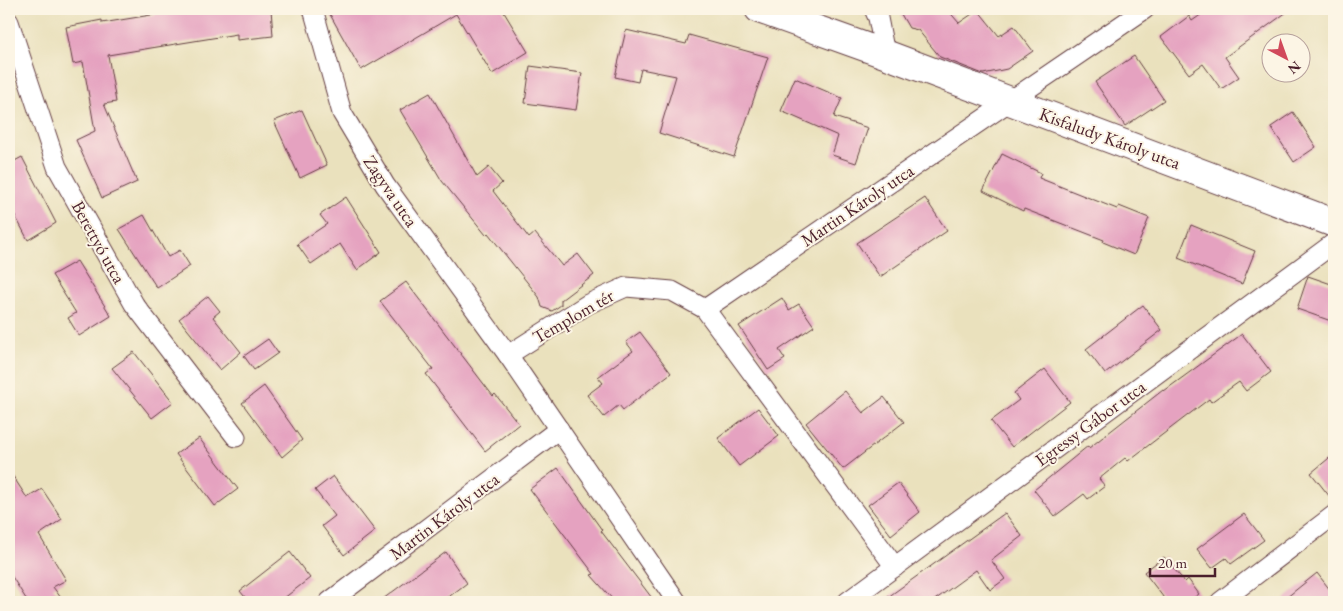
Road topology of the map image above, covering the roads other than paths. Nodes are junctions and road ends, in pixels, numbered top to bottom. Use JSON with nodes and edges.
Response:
{"nodes":[{"id":1,"x":313,"y":9,"type":"edge"},
{"id":2,"x":761,"y":9,"type":"edge"},
{"id":3,"x":874,"y":9,"type":"edge"},
{"id":4,"x":1145,"y":9,"type":"edge"},
{"id":5,"x":9,"y":22,"type":"edge"},
{"id":6,"x":885,"y":54,"type":"junction"},
{"id":7,"x":1009,"y":101,"type":"junction"},
{"id":8,"x":1334,"y":224,"type":"edge"},
{"id":9,"x":1334,"y":243,"type":"edge"},
{"id":10,"x":705,"y":309,"type":"junction"},
{"id":11,"x":508,"y":355,"type":"junction"},
{"id":12,"x":559,"y":430,"type":"junction"},
{"id":13,"x":236,"y":437,"type":"dead end"},
{"id":14,"x":1334,"y":515,"type":"edge"},
{"id":15,"x":895,"y":567,"type":"junction"},
{"id":16,"x":329,"y":602,"type":"edge"},
{"id":17,"x":677,"y":602,"type":"edge"},
{"id":18,"x":847,"y":602,"type":"edge"},
{"id":19,"x":1220,"y":602,"type":"edge"}],
"edges":[{"from":1,"to":11,"type":"street","name":"Zagyva utca"},
{"from":2,"to":6,"type":"main road","name":"Kisfaludy Károly utca"},
{"from":3,"to":6,"type":"street"},
{"from":4,"to":7,"type":"street","name":"Martin Károly utca"},
{"from":5,"to":13,"type":"street","name":"Berettyó utca"},
{"from":6,"to":7,"type":"main road","name":"Kisfaludy Károly utca"},
{"from":7,"to":8,"type":"main road","name":"Kisfaludy Károly utca"},
{"from":7,"to":10,"type":"street","name":"Martin Károly utca"},
{"from":9,"to":15,"type":"street","name":"Egressy Gábor utca"},
{"from":10,"to":11,"type":"street","name":"Templom tér"},
{"from":10,"to":15,"type":"street","name":"Templom tér"},
{"from":11,"to":12,"type":"street"},
{"from":12,"to":16,"type":"street","name":"Martin Károly utca"},
{"from":12,"to":17,"type":"street"},
{"from":14,"to":19,"type":"street"},
{"from":15,"to":18,"type":"street","name":"Egressy Gábor utca"}]}
